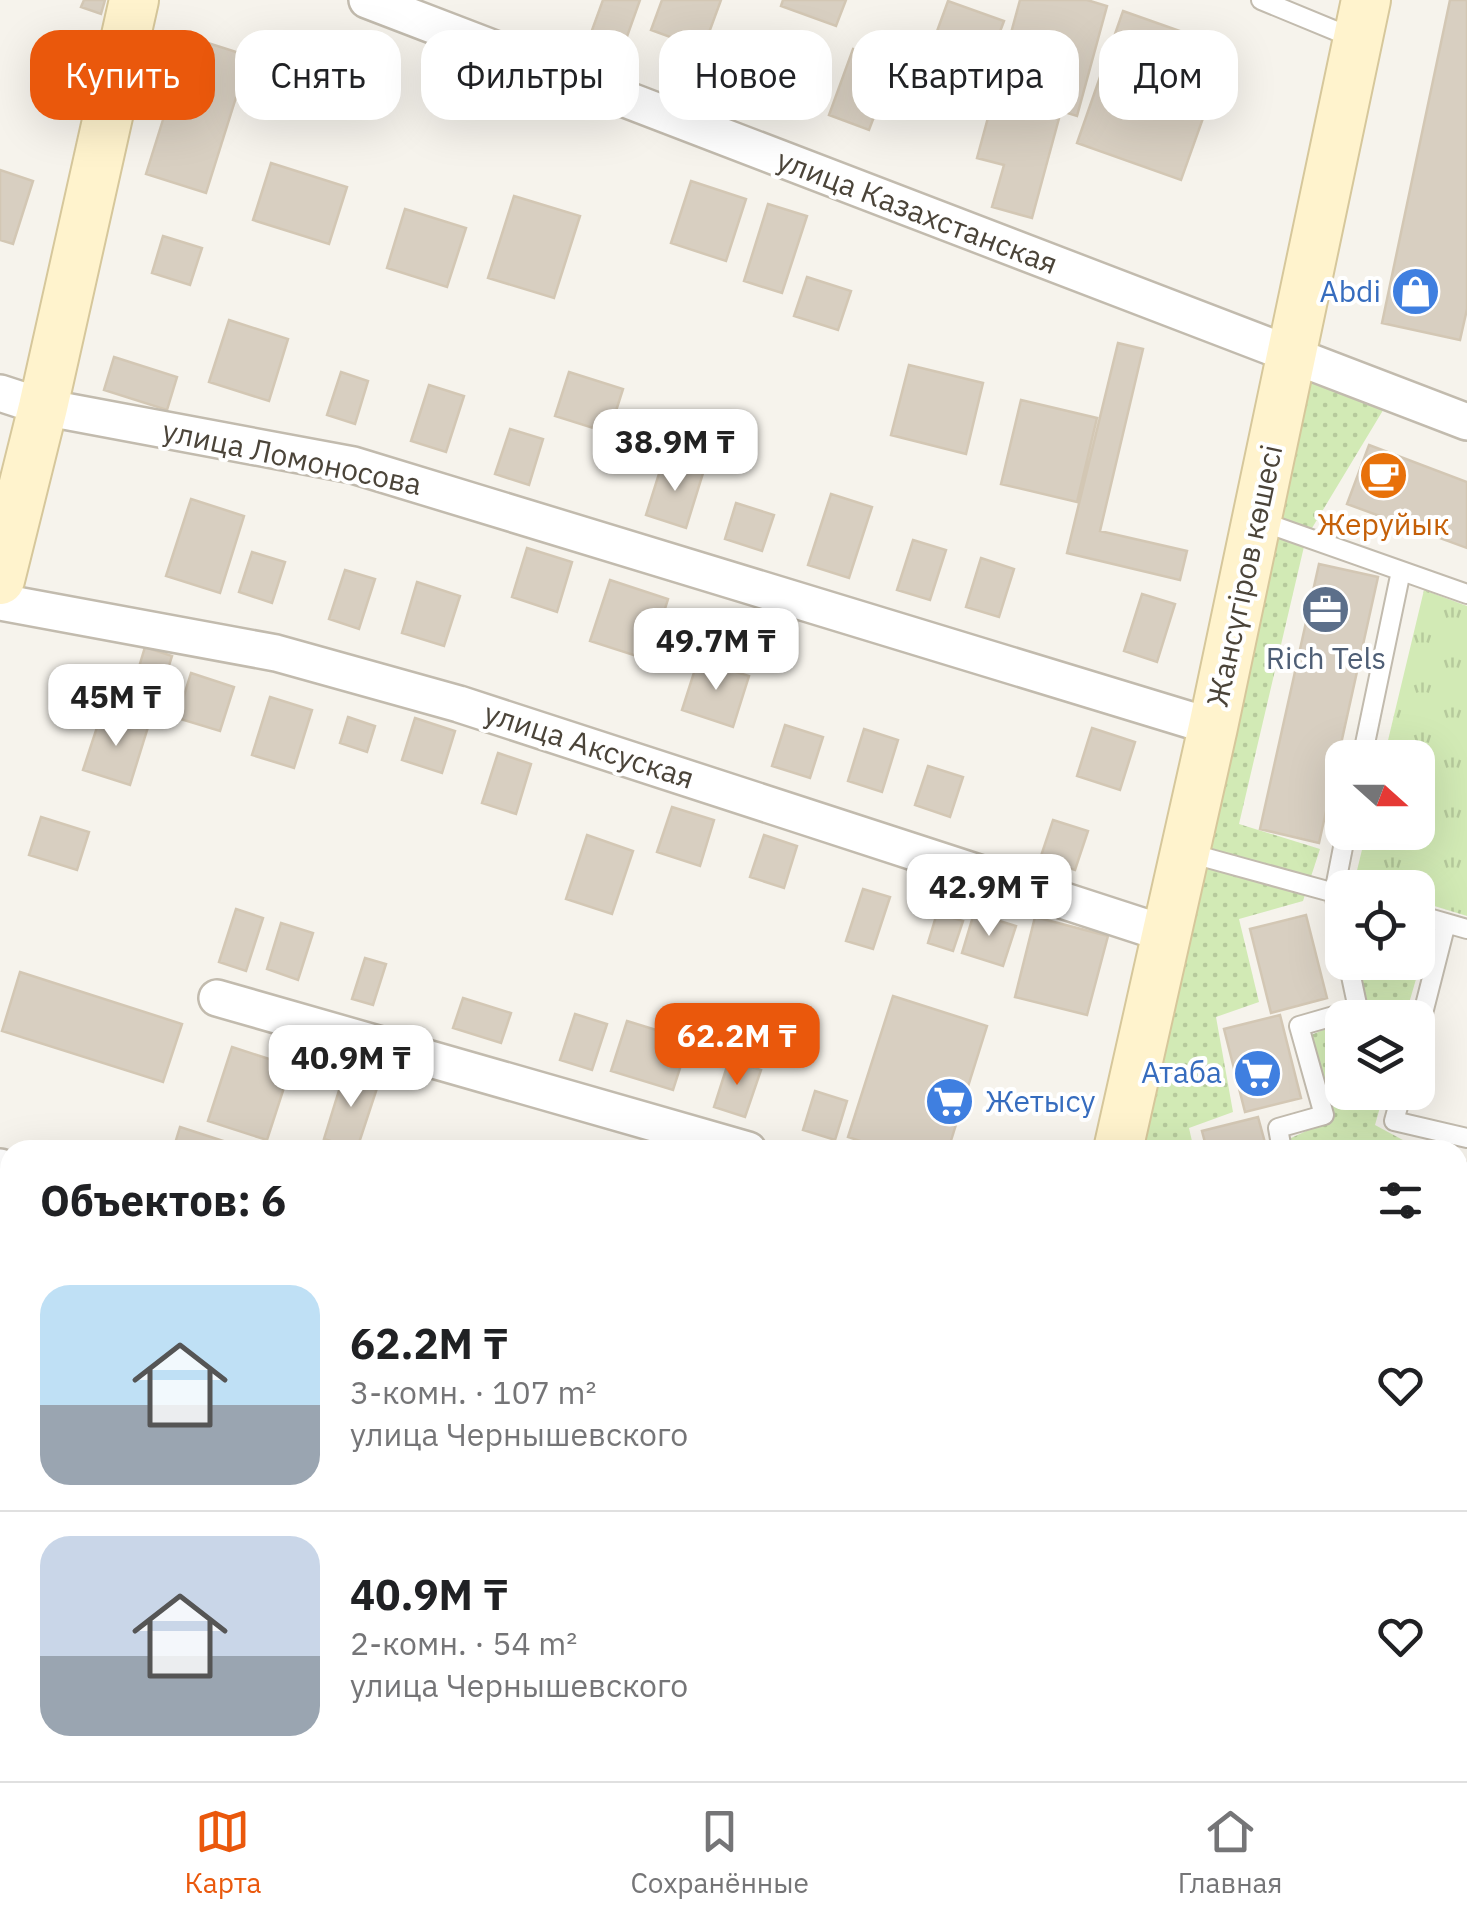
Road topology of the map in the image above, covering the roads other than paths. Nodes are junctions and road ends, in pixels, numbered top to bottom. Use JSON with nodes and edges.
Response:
{"nodes":[{"id":1,"x":134,"y":0,"type":"edge"},
{"id":2,"x":367,"y":0,"type":"edge"},
{"id":3,"x":1262,"y":0,"type":"edge"},
{"id":4,"x":1362,"y":20,"type":"edge"},
{"id":5,"x":1292,"y":357,"type":"junction"},
{"id":6,"x":22,"y":400,"type":"edge"},
{"id":7,"x":1467,"y":422,"type":"edge"},
{"id":8,"x":1256,"y":520,"type":"junction"},
{"id":9,"x":1401,"y":570,"type":"junction"},
{"id":10,"x":0,"y":580,"type":"edge"},
{"id":11,"x":1467,"y":594,"type":"edge"},
{"id":12,"x":0,"y":602,"type":"edge"},
{"id":13,"x":1213,"y":727,"type":"junction"},
{"id":14,"x":1366,"y":740,"type":"edge"},
{"id":15,"x":1185,"y":852,"type":"junction"},
{"id":16,"x":1325,"y":890,"type":"edge"},
{"id":17,"x":1435,"y":920,"type":"edge"},
{"id":18,"x":1446,"y":923,"type":"junction"},
{"id":19,"x":1467,"y":929,"type":"edge"},
{"id":20,"x":1166,"y":934,"type":"junction"},
{"id":21,"x":1352,"y":980,"type":"edge"},
{"id":22,"x":217,"y":998,"type":"dead end"},
{"id":23,"x":1426,"y":1000,"type":"edge"},
{"id":24,"x":1397,"y":1110,"type":"edge"},
{"id":25,"x":1467,"y":1138,"type":"edge"},
{"id":26,"x":713,"y":1140,"type":"edge"},
{"id":27,"x":1120,"y":1140,"type":"edge"},
{"id":28,"x":1280,"y":1140,"type":"edge"}],
"edges":[{"from":1,"to":6,"type":"main road"},
{"from":2,"to":5,"type":"street","name":"улица Казахстанская"},
{"from":3,"to":4,"type":"lane"},
{"from":4,"to":5,"type":"main road","name":"Жансүгіров көшесі"},
{"from":5,"to":7,"type":"street","name":"улица Казахстанская"},
{"from":5,"to":8,"type":"main road","name":"Жансүгіров көшесі"},
{"from":6,"to":10,"type":"main road"},
{"from":6,"to":13,"type":"street","name":"улица Ломоносова"},
{"from":8,"to":9,"type":"lane"},
{"from":8,"to":13,"type":"main road","name":"Жансүгіров көшесі"},
{"from":9,"to":11,"type":"lane"},
{"from":9,"to":14,"type":"lane"},
{"from":12,"to":20,"type":"street","name":"улица Аксуская"},
{"from":13,"to":15,"type":"main road","name":"Жансүгіров көшесі"},
{"from":15,"to":16,"type":"lane"},
{"from":15,"to":20,"type":"main road","name":"Жансүгіров көшесі"},
{"from":17,"to":18,"type":"lane"},
{"from":18,"to":19,"type":"lane"},
{"from":18,"to":23,"type":"lane"},
{"from":20,"to":27,"type":"main road","name":"Жансүгіров көшесі"},
{"from":21,"to":28,"type":"lane"},
{"from":22,"to":26,"type":"street"},
{"from":24,"to":25,"type":"lane"}]}
